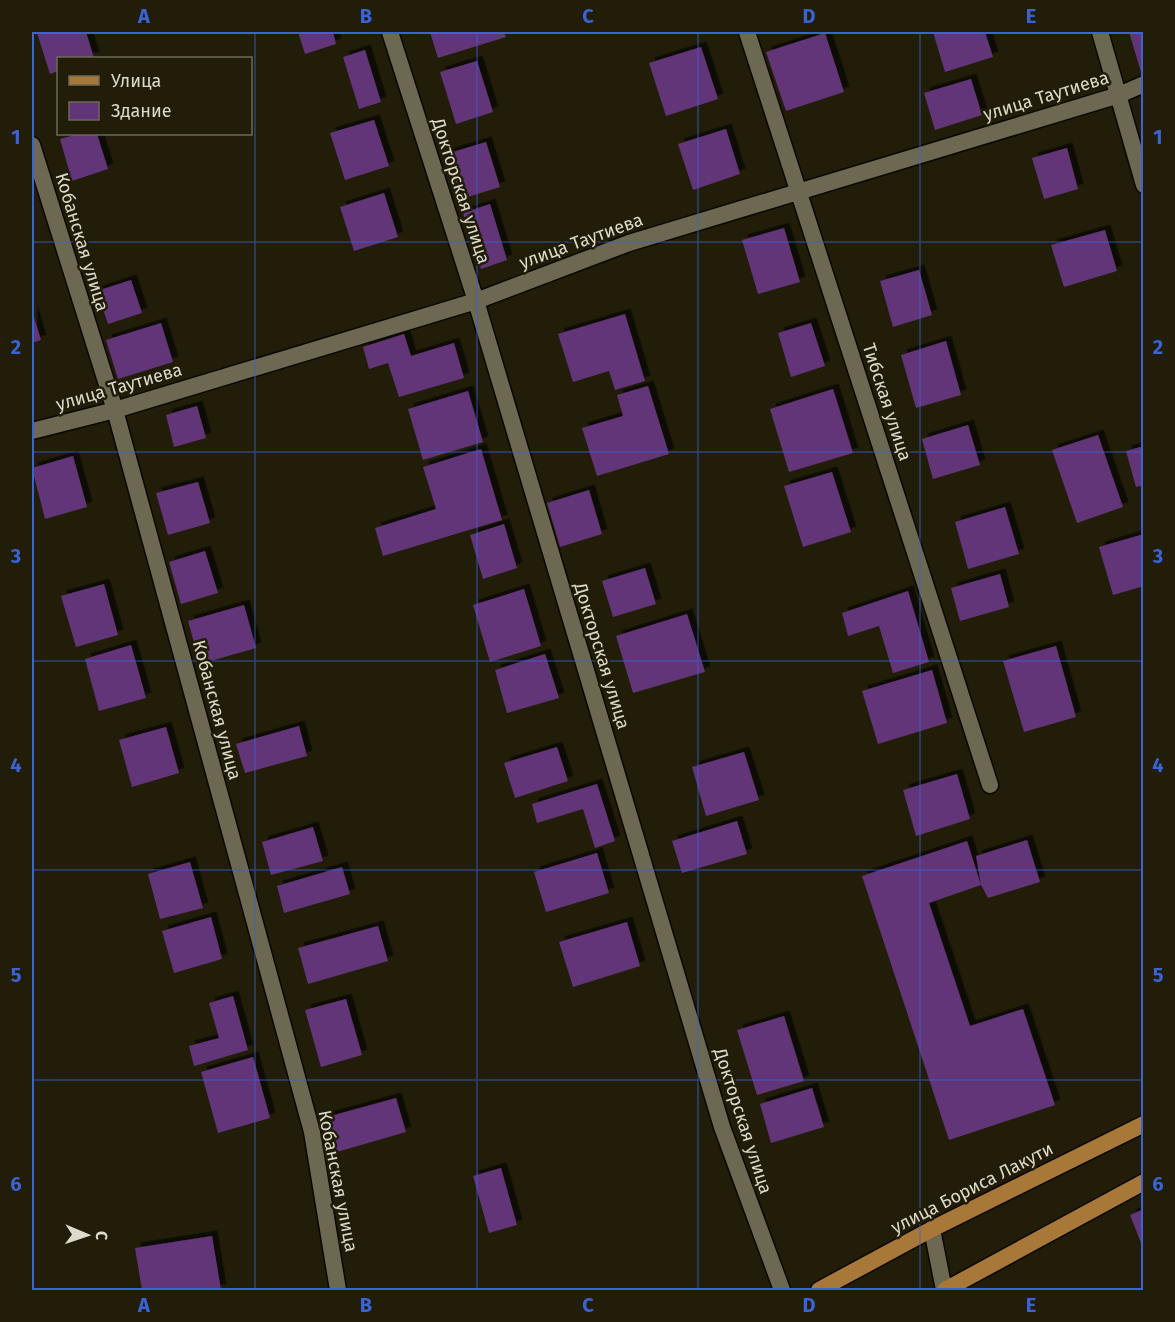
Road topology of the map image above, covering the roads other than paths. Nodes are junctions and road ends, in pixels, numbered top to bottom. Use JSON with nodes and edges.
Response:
{"nodes":[{"id":1,"x":390,"y":32,"type":"edge"},
{"id":2,"x":747,"y":32,"type":"edge"},
{"id":3,"x":1100,"y":32,"type":"edge"},
{"id":4,"x":1143,"y":84,"type":"edge"},
{"id":5,"x":1119,"y":95,"type":"junction"},
{"id":6,"x":32,"y":145,"type":"edge"},
{"id":7,"x":1143,"y":186,"type":"edge"},
{"id":8,"x":797,"y":190,"type":"junction"},
{"id":9,"x":476,"y":301,"type":"junction"},
{"id":10,"x":115,"y":410,"type":"junction"},
{"id":11,"x":32,"y":431,"type":"edge"},
{"id":12,"x":990,"y":785,"type":"dead end"},
{"id":13,"x":1143,"y":1124,"type":"edge"},
{"id":14,"x":1143,"y":1182,"type":"edge"},
{"id":15,"x":932,"y":1229,"type":"junction"},
{"id":16,"x":338,"y":1290,"type":"edge"},
{"id":17,"x":782,"y":1290,"type":"edge"},
{"id":18,"x":819,"y":1290,"type":"edge"},
{"id":19,"x":945,"y":1290,"type":"edge"}],
"edges":[{"from":1,"to":9,"type":"street","name":"Докторская улица"},
{"from":2,"to":8,"type":"street","name":"Тибская улица"},
{"from":3,"to":5,"type":"street"},
{"from":4,"to":5,"type":"street","name":"улица Таутиева"},
{"from":5,"to":7,"type":"street"},
{"from":5,"to":8,"type":"street","name":"улица Таутиева"},
{"from":6,"to":10,"type":"street","name":"Кобанская улица"},
{"from":8,"to":9,"type":"street","name":"улица Таутиева"},
{"from":8,"to":12,"type":"street","name":"Тибская улица"},
{"from":9,"to":10,"type":"street","name":"улица Таутиева"},
{"from":9,"to":17,"type":"street","name":"Докторская улица"},
{"from":10,"to":11,"type":"street","name":"улица Таутиева"},
{"from":10,"to":16,"type":"street","name":"Кобанская улица"},
{"from":13,"to":15,"type":"main road","name":"улица Бориса Лакути"},
{"from":14,"to":19,"type":"main road"},
{"from":15,"to":18,"type":"main road","name":"улица Бориса Лакути"},
{"from":15,"to":19,"type":"street"}]}
